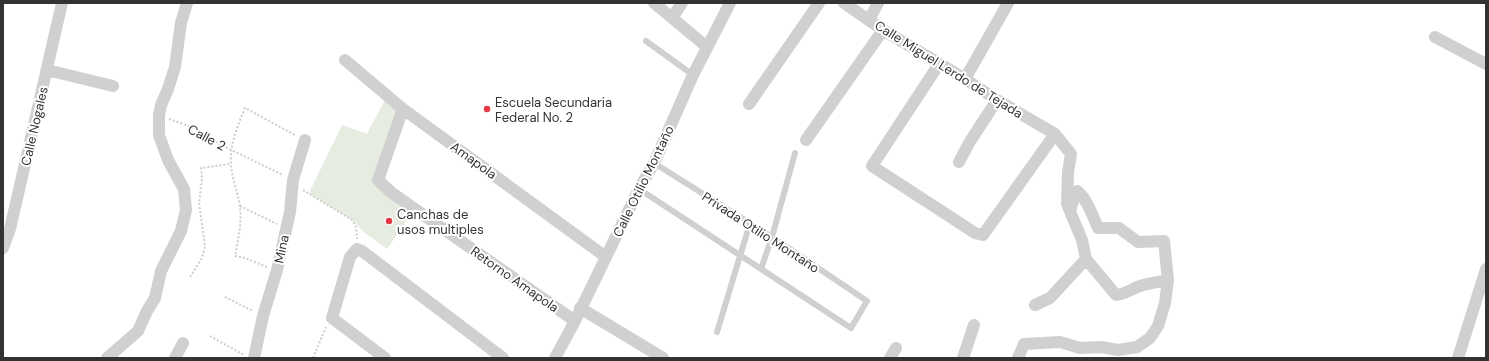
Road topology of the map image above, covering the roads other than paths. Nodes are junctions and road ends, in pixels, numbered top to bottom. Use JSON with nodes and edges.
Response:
{"nodes":[{"id":1,"x":62,"y":3,"type":"edge"},
{"id":2,"x":187,"y":3,"type":"edge"},
{"id":3,"x":654,"y":3,"type":"edge"},
{"id":4,"x":682,"y":3,"type":"edge"},
{"id":5,"x":730,"y":3,"type":"edge"},
{"id":6,"x":819,"y":3,"type":"edge"},
{"id":7,"x":844,"y":3,"type":"edge"},
{"id":8,"x":878,"y":3,"type":"edge"},
{"id":9,"x":1008,"y":3,"type":"edge"},
{"id":10,"x":672,"y":18,"type":"junction"},
{"id":11,"x":869,"y":20,"type":"junction"},
{"id":12,"x":884,"y":30,"type":"junction"},
{"id":13,"x":1435,"y":37,"type":"dead end"},
{"id":14,"x":646,"y":41,"type":"dead end"},
{"id":15,"x":707,"y":47,"type":"junction"},
{"id":16,"x":346,"y":60,"type":"dead end"},
{"id":17,"x":939,"y":64,"type":"junction"},
{"id":18,"x":1486,"y":64,"type":"edge"},
{"id":19,"x":47,"y":70,"type":"junction"},
{"id":20,"x":693,"y":75,"type":"junction"},
{"id":21,"x":966,"y":79,"type":"junction"},
{"id":22,"x":113,"y":86,"type":"dead end"},
{"id":23,"x":997,"y":100,"type":"junction"},
{"id":24,"x":749,"y":104,"type":"dead end"},
{"id":25,"x":403,"y":109,"type":"junction"},
{"id":26,"x":1055,"y":134,"type":"junction"},
{"id":27,"x":305,"y":140,"type":"road end"},
{"id":28,"x":806,"y":140,"type":"dead end"},
{"id":29,"x":795,"y":153,"type":"dead end"},
{"id":30,"x":959,"y":162,"type":"dead end"},
{"id":31,"x":654,"y":163,"type":"junction"},
{"id":32,"x":639,"y":189,"type":"junction"},
{"id":33,"x":1070,"y":212,"type":"junction"},
{"id":34,"x":751,"y":224,"type":"junction"},
{"id":35,"x":6,"y":229,"type":"edge"},
{"id":36,"x":772,"y":237,"type":"junction"},
{"id":37,"x":3,"y":248,"type":"edge"},
{"id":38,"x":740,"y":256,"type":"junction"},
{"id":39,"x":606,"y":257,"type":"junction"},
{"id":40,"x":1086,"y":259,"type":"junction"},
{"id":41,"x":761,"y":269,"type":"junction"},
{"id":42,"x":1486,"y":269,"type":"edge"},
{"id":43,"x":1168,"y":280,"type":"junction"},
{"id":44,"x":1035,"y":305,"type":"dead end"},
{"id":45,"x":580,"y":308,"type":"junction"},
{"id":46,"x":575,"y":320,"type":"junction"},
{"id":47,"x":974,"y":325,"type":"dead end"},
{"id":48,"x":717,"y":332,"type":"dead end"},
{"id":49,"x":183,"y":343,"type":"dead end"},
{"id":50,"x":1117,"y":354,"type":"edge"},
{"id":51,"x":107,"y":358,"type":"edge"},
{"id":52,"x":175,"y":358,"type":"edge"},
{"id":53,"x":254,"y":358,"type":"edge"},
{"id":54,"x":385,"y":358,"type":"edge"},
{"id":55,"x":503,"y":358,"type":"edge"},
{"id":56,"x":555,"y":358,"type":"edge"},
{"id":57,"x":663,"y":358,"type":"edge"},
{"id":58,"x":963,"y":358,"type":"edge"},
{"id":59,"x":1018,"y":358,"type":"edge"},
{"id":60,"x":1458,"y":358,"type":"edge"}],
"edges":[{"from":1,"to":19,"type":"street","name":"Calle Nogales"},
{"from":2,"to":51,"type":"street"},
{"from":3,"to":10,"type":"street"},
{"from":4,"to":10,"type":"street"},
{"from":5,"to":15,"type":"street","name":"Calle Otilio Montaño"},
{"from":6,"to":24,"type":"street"},
{"from":7,"to":11,"type":"street","name":"Calle Miguel Lerdo de Tejada"},
{"from":8,"to":11,"type":"street"},
{"from":9,"to":21,"type":"street"},
{"from":10,"to":15,"type":"street"},
{"from":11,"to":12,"type":"street","name":"Calle Miguel Lerdo de Tejada"},
{"from":12,"to":17,"type":"street","name":"Calle Miguel Lerdo de Tejada"},
{"from":12,"to":28,"type":"street"},
{"from":13,"to":18,"type":"street"},
{"from":14,"to":20,"type":"lane"},
{"from":15,"to":20,"type":"street","name":"Calle Otilio Montaño"},
{"from":16,"to":25,"type":"street","name":"Amapola"},
{"from":17,"to":21,"type":"street","name":"Calle Miguel Lerdo de Tejada"},
{"from":17,"to":26,"type":"street"},
{"from":19,"to":22,"type":"street"},
{"from":19,"to":35,"type":"street","name":"Calle Nogales"},
{"from":20,"to":31,"type":"street","name":"Calle Otilio Montaño"},
{"from":21,"to":23,"type":"street","name":"Calle Miguel Lerdo de Tejada"},
{"from":23,"to":26,"type":"street","name":"Calle Miguel Lerdo de Tejada"},
{"from":23,"to":30,"type":"street"},
{"from":25,"to":39,"type":"street","name":"Amapola"},
{"from":25,"to":46,"type":"street","name":"Retorno Amapola"},
{"from":26,"to":33,"type":"street"},
{"from":27,"to":53,"type":"street","name":"Mina"},
{"from":29,"to":36,"type":"lane"},
{"from":31,"to":32,"type":"street","name":"Calle Otilio Montaño"},
{"from":31,"to":34,"type":"lane","name":"Privada Otilio Montaño"},
{"from":32,"to":38,"type":"lane"},
{"from":32,"to":39,"type":"street","name":"Calle Otilio Montaño"},
{"from":33,"to":40,"type":"street"},
{"from":33,"to":43,"type":"street"},
{"from":34,"to":36,"type":"lane","name":"Privada Otilio Montaño"},
{"from":34,"to":38,"type":"lane"},
{"from":35,"to":37,"type":"street","name":"Calle Nogales"},
{"from":36,"to":41,"type":"lane"},
{"from":36,"to":41,"type":"lane","name":"Privada Otilio Montaño"},
{"from":38,"to":41,"type":"lane"},
{"from":38,"to":48,"type":"lane"},
{"from":39,"to":45,"type":"street","name":"Calle Otilio Montaño"},
{"from":40,"to":43,"type":"street"},
{"from":40,"to":44,"type":"street"},
{"from":42,"to":60,"type":"street"},
{"from":43,"to":50,"type":"street"},
{"from":45,"to":46,"type":"street","name":"Calle Otilio Montaño"},
{"from":45,"to":57,"type":"street"},
{"from":46,"to":56,"type":"street","name":"Calle Otilio Montaño"},
{"from":47,"to":58,"type":"street"},
{"from":49,"to":52,"type":"street"},
{"from":50,"to":59,"type":"street"},
{"from":54,"to":55,"type":"street"}]}
